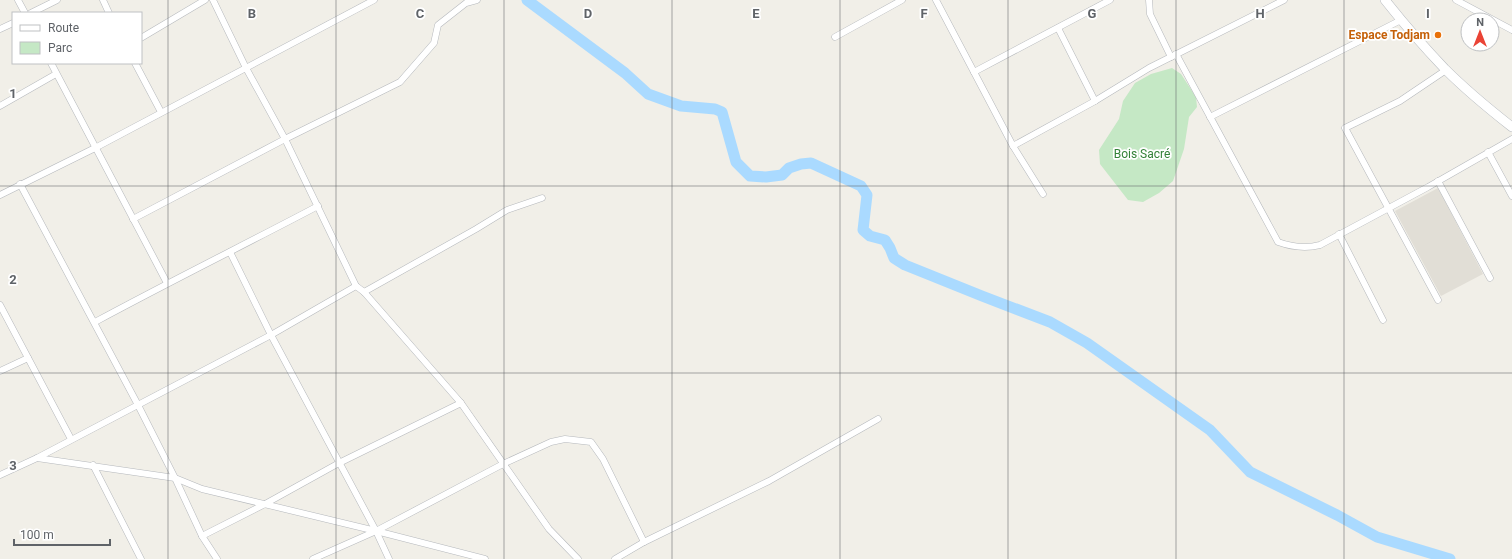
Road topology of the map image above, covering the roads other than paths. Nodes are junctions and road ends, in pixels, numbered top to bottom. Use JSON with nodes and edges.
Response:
{"nodes":[{"id":1,"x":18,"y":0,"type":"edge"},
{"id":2,"x":57,"y":0,"type":"edge"},
{"id":3,"x":103,"y":0,"type":"edge"},
{"id":4,"x":205,"y":0,"type":"edge"},
{"id":5,"x":213,"y":0,"type":"edge"},
{"id":6,"x":374,"y":0,"type":"edge"},
{"id":7,"x":477,"y":0,"type":"edge"},
{"id":8,"x":902,"y":0,"type":"edge"},
{"id":9,"x":936,"y":0,"type":"edge"},
{"id":10,"x":1110,"y":0,"type":"edge"},
{"id":11,"x":1149,"y":0,"type":"edge"},
{"id":12,"x":1284,"y":0,"type":"edge"},
{"id":13,"x":1385,"y":0,"type":"edge"},
{"id":14,"x":1456,"y":0,"type":"edge"},
{"id":15,"x":24,"y":12,"type":"edge"},
{"id":16,"x":33,"y":12,"type":"edge"},
{"id":17,"x":109,"y":12,"type":"edge"},
{"id":18,"x":1401,"y":20,"type":"junction"},
{"id":19,"x":12,"y":24,"type":"edge"},
{"id":20,"x":1058,"y":28,"type":"junction"},
{"id":21,"x":0,"y":30,"type":"edge"},
{"id":22,"x":1512,"y":30,"type":"edge"},
{"id":23,"x":142,"y":37,"type":"edge"},
{"id":24,"x":835,"y":37,"type":"dead end"},
{"id":25,"x":1174,"y":56,"type":"junction"},
{"id":26,"x":51,"y":64,"type":"edge"},
{"id":27,"x":136,"y":64,"type":"edge"},
{"id":28,"x":246,"y":68,"type":"junction"},
{"id":29,"x":1446,"y":70,"type":"junction"},
{"id":30,"x":974,"y":72,"type":"junction"},
{"id":31,"x":56,"y":74,"type":"junction"},
{"id":32,"x":1094,"y":101,"type":"junction"},
{"id":33,"x":0,"y":106,"type":"edge"},
{"id":34,"x":161,"y":112,"type":"junction"},
{"id":35,"x":1210,"y":117,"type":"junction"},
{"id":36,"x":1512,"y":127,"type":"edge"},
{"id":37,"x":285,"y":139,"type":"junction"},
{"id":38,"x":1512,"y":139,"type":"edge"},
{"id":39,"x":1013,"y":146,"type":"junction"},
{"id":40,"x":95,"y":148,"type":"junction"},
{"id":41,"x":1488,"y":152,"type":"junction"},
{"id":42,"x":1438,"y":181,"type":"junction"},
{"id":43,"x":20,"y":184,"type":"junction"},
{"id":44,"x":1043,"y":194,"type":"dead end"},
{"id":45,"x":0,"y":195,"type":"edge"},
{"id":46,"x":1512,"y":196,"type":"edge"},
{"id":47,"x":542,"y":198,"type":"dead end"},
{"id":48,"x":318,"y":206,"type":"junction"},
{"id":49,"x":1388,"y":208,"type":"junction"},
{"id":50,"x":133,"y":219,"type":"junction"},
{"id":51,"x":1339,"y":234,"type":"junction"},
{"id":52,"x":230,"y":252,"type":"junction"},
{"id":53,"x":1490,"y":278,"type":"dead end"},
{"id":54,"x":167,"y":283,"type":"junction"},
{"id":55,"x":356,"y":286,"type":"junction"},
{"id":56,"x":364,"y":292,"type":"junction"},
{"id":57,"x":1438,"y":300,"type":"dead end"},
{"id":58,"x":0,"y":305,"type":"edge"},
{"id":59,"x":1383,"y":320,"type":"dead end"},
{"id":60,"x":95,"y":322,"type":"junction"},
{"id":61,"x":271,"y":335,"type":"junction"},
{"id":62,"x":28,"y":358,"type":"junction"},
{"id":63,"x":0,"y":371,"type":"edge"},
{"id":64,"x":461,"y":403,"type":"junction"},
{"id":65,"x":138,"y":404,"type":"junction"},
{"id":66,"x":878,"y":419,"type":"dead end"},
{"id":67,"x":71,"y":439,"type":"junction"},
{"id":68,"x":37,"y":458,"type":"junction"},
{"id":69,"x":339,"y":463,"type":"junction"},
{"id":70,"x":504,"y":464,"type":"junction"},
{"id":71,"x":94,"y":465,"type":"junction"},
{"id":72,"x":0,"y":474,"type":"edge"},
{"id":73,"x":175,"y":478,"type":"junction"},
{"id":74,"x":265,"y":504,"type":"junction"},
{"id":75,"x":376,"y":531,"type":"junction"},
{"id":76,"x":202,"y":536,"type":"junction"},
{"id":77,"x":644,"y":542,"type":"junction"},
{"id":78,"x":141,"y":559,"type":"edge"},
{"id":79,"x":217,"y":559,"type":"edge"},
{"id":80,"x":313,"y":559,"type":"edge"},
{"id":81,"x":389,"y":559,"type":"edge"},
{"id":82,"x":485,"y":559,"type":"edge"},
{"id":83,"x":578,"y":559,"type":"edge"},
{"id":84,"x":615,"y":559,"type":"edge"}],
"edges":[{"from":1,"to":15,"type":"street"},
{"from":2,"to":16,"type":"street"},
{"from":3,"to":17,"type":"street"},
{"from":4,"to":23,"type":"street"},
{"from":5,"to":28,"type":"street"},
{"from":6,"to":28,"type":"street"},
{"from":7,"to":37,"type":"street"},
{"from":8,"to":24,"type":"street"},
{"from":9,"to":30,"type":"street"},
{"from":10,"to":20,"type":"street"},
{"from":11,"to":25,"type":"street"},
{"from":12,"to":25,"type":"street"},
{"from":13,"to":18,"type":"main road"},
{"from":14,"to":22,"type":"street"},
{"from":18,"to":29,"type":"main road"},
{"from":18,"to":35,"type":"street"},
{"from":19,"to":21,"type":"street"},
{"from":20,"to":30,"type":"street"},
{"from":20,"to":32,"type":"street"},
{"from":25,"to":32,"type":"street"},
{"from":25,"to":35,"type":"street"},
{"from":26,"to":31,"type":"street"},
{"from":27,"to":34,"type":"street"},
{"from":28,"to":34,"type":"street"},
{"from":28,"to":37,"type":"street"},
{"from":29,"to":36,"type":"main road"},
{"from":29,"to":49,"type":"street"},
{"from":30,"to":39,"type":"street"},
{"from":31,"to":33,"type":"street"},
{"from":31,"to":40,"type":"street"},
{"from":32,"to":39,"type":"street"},
{"from":34,"to":40,"type":"street"},
{"from":35,"to":51,"type":"street"},
{"from":37,"to":48,"type":"street"},
{"from":37,"to":50,"type":"street"},
{"from":38,"to":41,"type":"street"},
{"from":39,"to":44,"type":"street"},
{"from":40,"to":43,"type":"street"},
{"from":40,"to":50,"type":"street"},
{"from":41,"to":42,"type":"street"},
{"from":41,"to":46,"type":"street"},
{"from":42,"to":49,"type":"street"},
{"from":42,"to":53,"type":"street"},
{"from":43,"to":45,"type":"street"},
{"from":43,"to":60,"type":"street"},
{"from":47,"to":56,"type":"street"},
{"from":48,"to":52,"type":"street"},
{"from":48,"to":55,"type":"street"},
{"from":49,"to":51,"type":"street"},
{"from":49,"to":57,"type":"street"},
{"from":50,"to":54,"type":"street"},
{"from":51,"to":59,"type":"street"},
{"from":52,"to":54,"type":"street"},
{"from":52,"to":61,"type":"street"},
{"from":54,"to":60,"type":"street"},
{"from":55,"to":56,"type":"street"},
{"from":55,"to":61,"type":"street"},
{"from":56,"to":64,"type":"street"},
{"from":58,"to":62,"type":"street"},
{"from":60,"to":65,"type":"street"},
{"from":61,"to":65,"type":"street"},
{"from":61,"to":69,"type":"street"},
{"from":62,"to":63,"type":"street"},
{"from":62,"to":67,"type":"street"},
{"from":64,"to":69,"type":"street"},
{"from":64,"to":70,"type":"street"},
{"from":65,"to":67,"type":"street"},
{"from":65,"to":73,"type":"street"},
{"from":66,"to":77,"type":"street"},
{"from":67,"to":68,"type":"street"},
{"from":68,"to":71,"type":"street"},
{"from":68,"to":72,"type":"street"},
{"from":69,"to":74,"type":"street"},
{"from":69,"to":75,"type":"street"},
{"from":70,"to":75,"type":"street"},
{"from":70,"to":77,"type":"street"},
{"from":70,"to":83,"type":"street"},
{"from":71,"to":73,"type":"street"},
{"from":71,"to":78,"type":"street"},
{"from":73,"to":74,"type":"street"},
{"from":73,"to":76,"type":"street"},
{"from":74,"to":75,"type":"street"},
{"from":74,"to":76,"type":"street"},
{"from":75,"to":80,"type":"street"},
{"from":75,"to":81,"type":"street"},
{"from":75,"to":82,"type":"street"},
{"from":76,"to":79,"type":"street"},
{"from":77,"to":84,"type":"street"}]}
